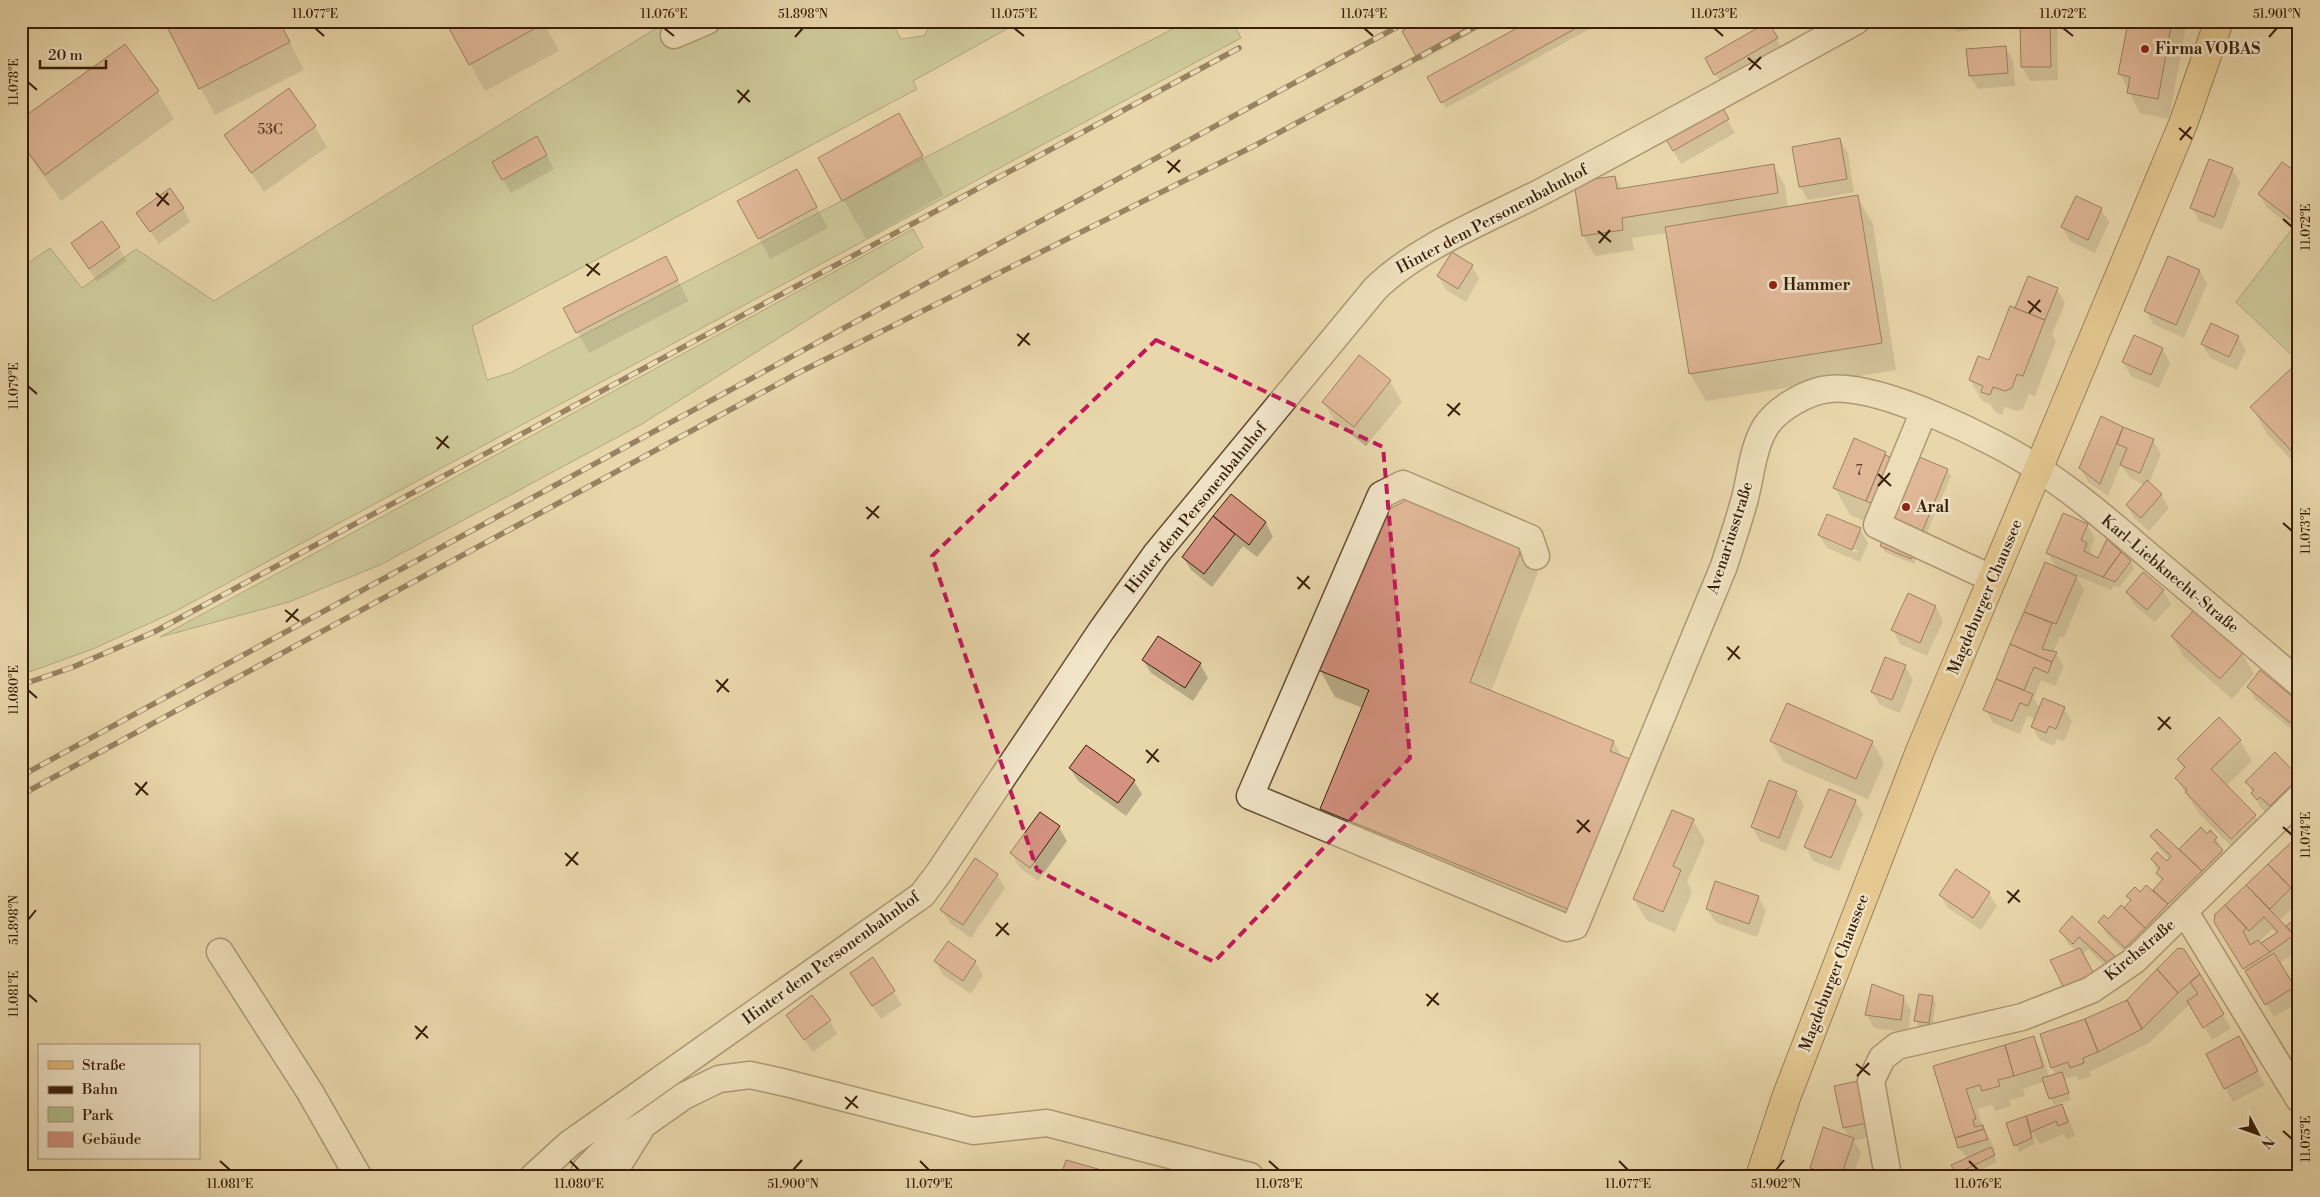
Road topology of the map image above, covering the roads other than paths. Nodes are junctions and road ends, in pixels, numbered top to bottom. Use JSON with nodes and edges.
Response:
{"nodes":[{"id":1,"x":706,"y":21,"type":"edge"},
{"id":2,"x":1856,"y":21,"type":"edge"},
{"id":3,"x":2219,"y":21,"type":"edge"},
{"id":4,"x":674,"y":36,"type":"dead end"},
{"id":5,"x":1924,"y":411,"type":"junction"},
{"id":6,"x":2038,"y":468,"type":"junction"},
{"id":7,"x":1536,"y":556,"type":"dead end"},
{"id":8,"x":1993,"y":579,"type":"junction"},
{"id":9,"x":2299,"y":683,"type":"edge"},
{"id":10,"x":2299,"y":798,"type":"edge"},
{"id":11,"x":2185,"y":912,"type":"junction"},
{"id":12,"x":220,"y":952,"type":"dead end"},
{"id":13,"x":2297,"y":1094,"type":"edge"},
{"id":14,"x":643,"y":1125,"type":"junction"},
{"id":15,"x":358,"y":1176,"type":"edge"},
{"id":16,"x":534,"y":1176,"type":"edge"},
{"id":17,"x":583,"y":1176,"type":"edge"},
{"id":18,"x":615,"y":1176,"type":"edge"},
{"id":19,"x":1250,"y":1176,"type":"edge"},
{"id":20,"x":1760,"y":1176,"type":"edge"},
{"id":21,"x":1888,"y":1176,"type":"edge"}],
"edges":[{"from":1,"to":4,"type":"street"},
{"from":2,"to":16,"type":"street","name":"Hinter dem Personenbahnhof"},
{"from":3,"to":6,"type":"main road","name":"Magdeburger Chaussee"},
{"from":5,"to":6,"type":"street","name":"Avenariusstraße"},
{"from":5,"to":7,"type":"street","name":"Avenariusstraße"},
{"from":5,"to":8,"type":"street"},
{"from":6,"to":8,"type":"main road","name":"Magdeburger Chaussee"},
{"from":6,"to":9,"type":"street","name":"Karl-Liebknecht-Straße"},
{"from":8,"to":20,"type":"main road","name":"Magdeburger Chaussee"},
{"from":10,"to":11,"type":"street","name":"Kirchstraße"},
{"from":11,"to":13,"type":"street"},
{"from":11,"to":21,"type":"street","name":"Kirchstraße"},
{"from":12,"to":15,"type":"street"},
{"from":14,"to":17,"type":"street"},
{"from":14,"to":18,"type":"street"},
{"from":14,"to":19,"type":"street"}]}
